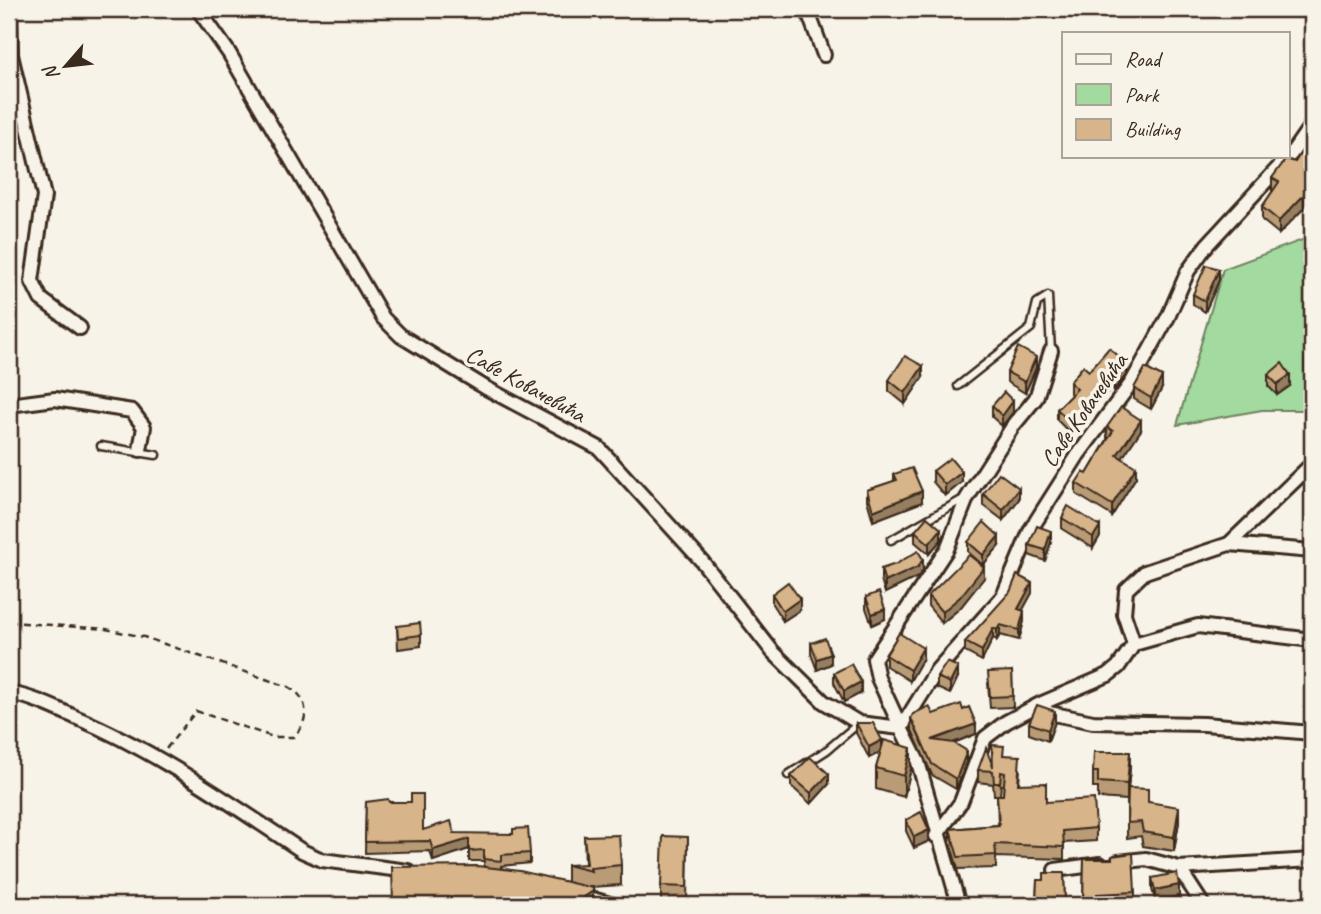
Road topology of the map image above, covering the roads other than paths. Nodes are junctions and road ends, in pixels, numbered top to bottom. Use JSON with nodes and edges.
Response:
{"nodes":[{"id":1,"x":10,"y":9,"type":"edge"},
{"id":2,"x":198,"y":9,"type":"edge"},
{"id":3,"x":807,"y":9,"type":"edge"},
{"id":4,"x":824,"y":55,"type":"dead end"},
{"id":5,"x":1312,"y":124,"type":"edge"},
{"id":6,"x":1290,"y":156,"type":"edge"},
{"id":7,"x":1288,"y":158,"type":"edge"},
{"id":8,"x":80,"y":328,"type":"dead end"},
{"id":9,"x":1051,"y":351,"type":"joint"},
{"id":10,"x":958,"y":386,"type":"dead end"},
{"id":11,"x":9,"y":405,"type":"edge"},
{"id":12,"x":101,"y":446,"type":"dead end"},
{"id":13,"x":140,"y":450,"type":"junction"},
{"id":14,"x":156,"y":456,"type":"dead end"},
{"id":15,"x":1312,"y":464,"type":"edge"},
{"id":16,"x":967,"y":498,"type":"junction"},
{"id":17,"x":891,"y":540,"type":"dead end"},
{"id":18,"x":1229,"y":544,"type":"junction"},
{"id":19,"x":1312,"y":551,"type":"edge"},
{"id":20,"x":1312,"y":640,"type":"edge"},
{"id":21,"x":1134,"y":645,"type":"junction"},
{"id":22,"x":9,"y":693,"type":"edge"},
{"id":23,"x":1040,"y":704,"type":"junction"},
{"id":24,"x":859,"y":723,"type":"junction"},
{"id":25,"x":901,"y":728,"type":"junction"},
{"id":26,"x":1312,"y":733,"type":"edge"},
{"id":27,"x":788,"y":775,"type":"edge"},
{"id":28,"x":936,"y":836,"type":"junction"},
{"id":29,"x":1312,"y":860,"type":"edge"},
{"id":30,"x":1179,"y":868,"type":"junction"},
{"id":31,"x":1055,"y":870,"type":"edge"},
{"id":32,"x":419,"y":873,"type":"edge"},
{"id":33,"x":563,"y":891,"type":"edge"},
{"id":34,"x":613,"y":905,"type":"edge"},
{"id":35,"x":959,"y":905,"type":"edge"},
{"id":36,"x":1203,"y":905,"type":"edge"}],
"edges":[{"from":1,"to":8,"type":"street"},
{"from":2,"to":24,"type":"street","name":"Саве Ковачевића"},
{"from":3,"to":4,"type":"street"},
{"from":5,"to":6,"type":"street","name":"Саве Ковачевића"},
{"from":7,"to":25,"type":"street","name":"Саве Ковачевића"},
{"from":9,"to":10,"type":"lane"},
{"from":9,"to":16,"type":"street","name":"Саве Ковачевића"},
{"from":11,"to":13,"type":"street"},
{"from":12,"to":13,"type":"lane"},
{"from":13,"to":14,"type":"lane"},
{"from":15,"to":18,"type":"street"},
{"from":16,"to":17,"type":"lane"},
{"from":16,"to":25,"type":"street","name":"Саве Ковачевића"},
{"from":18,"to":19,"type":"street"},
{"from":18,"to":21,"type":"street"},
{"from":20,"to":21,"type":"street"},
{"from":21,"to":23,"type":"street"},
{"from":22,"to":32,"type":"street"},
{"from":23,"to":26,"type":"street"},
{"from":23,"to":28,"type":"street"},
{"from":24,"to":25,"type":"street","name":"Саве Ковачевића"},
{"from":24,"to":27,"type":"lane"},
{"from":25,"to":28,"type":"street","name":"Саве Ковачевића"},
{"from":28,"to":35,"type":"street","name":"Саве Ковачевића"},
{"from":29,"to":30,"type":"street"},
{"from":30,"to":31,"type":"street"},
{"from":30,"to":36,"type":"street"},
{"from":33,"to":34,"type":"street"}]}
